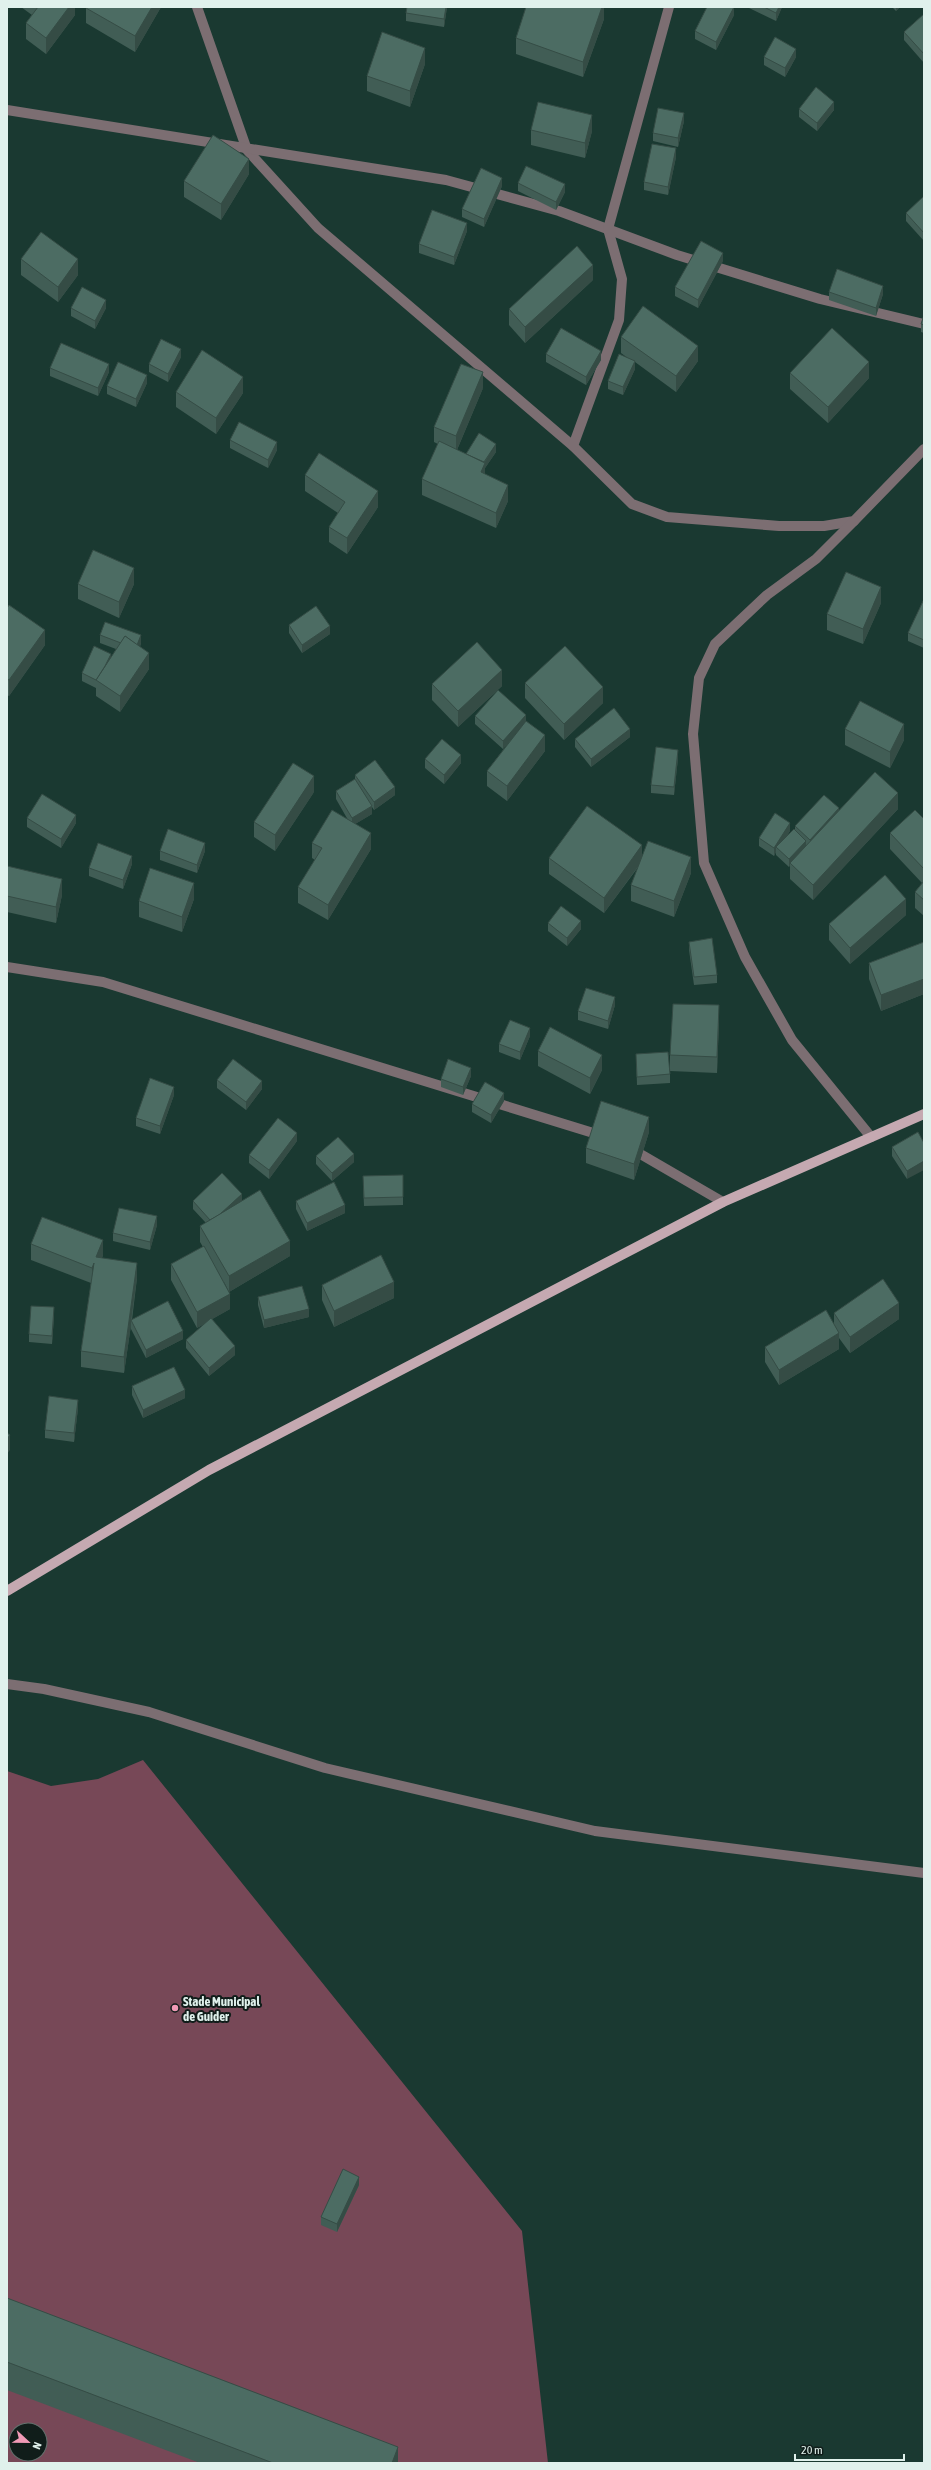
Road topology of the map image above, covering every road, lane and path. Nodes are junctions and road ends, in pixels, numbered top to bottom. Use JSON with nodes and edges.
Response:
{"nodes":[{"id":1,"x":197,"y":7,"type":"edge"},
{"id":2,"x":669,"y":7,"type":"edge"},
{"id":3,"x":7,"y":110,"type":"edge"},
{"id":4,"x":247,"y":150,"type":"junction"},
{"id":5,"x":608,"y":229,"type":"junction"},
{"id":6,"x":924,"y":324,"type":"edge"},
{"id":7,"x":572,"y":446,"type":"junction"},
{"id":8,"x":924,"y":449,"type":"edge"},
{"id":9,"x":854,"y":521,"type":"junction"},
{"id":10,"x":7,"y":967,"type":"edge"},
{"id":11,"x":924,"y":1114,"type":"edge"},
{"id":12,"x":871,"y":1137,"type":"junction"},
{"id":13,"x":610,"y":1138,"type":"edge"},
{"id":14,"x":624,"y":1144,"type":"edge"},
{"id":15,"x":723,"y":1202,"type":"junction"},
{"id":16,"x":7,"y":1591,"type":"edge"},
{"id":17,"x":7,"y":1684,"type":"edge"},
{"id":18,"x":924,"y":1873,"type":"edge"}],
"edges":[{"from":1,"to":4,"type":"street"},
{"from":2,"to":5,"type":"street"},
{"from":3,"to":4,"type":"street"},
{"from":4,"to":5,"type":"street"},
{"from":4,"to":7,"type":"street"},
{"from":5,"to":6,"type":"street"},
{"from":5,"to":7,"type":"street"},
{"from":7,"to":9,"type":"street"},
{"from":8,"to":9,"type":"street"},
{"from":9,"to":12,"type":"street"},
{"from":10,"to":13,"type":"street"},
{"from":11,"to":12,"type":"main road"},
{"from":12,"to":15,"type":"main road"},
{"from":14,"to":15,"type":"street"},
{"from":15,"to":16,"type":"main road"},
{"from":17,"to":18,"type":"street"}]}
